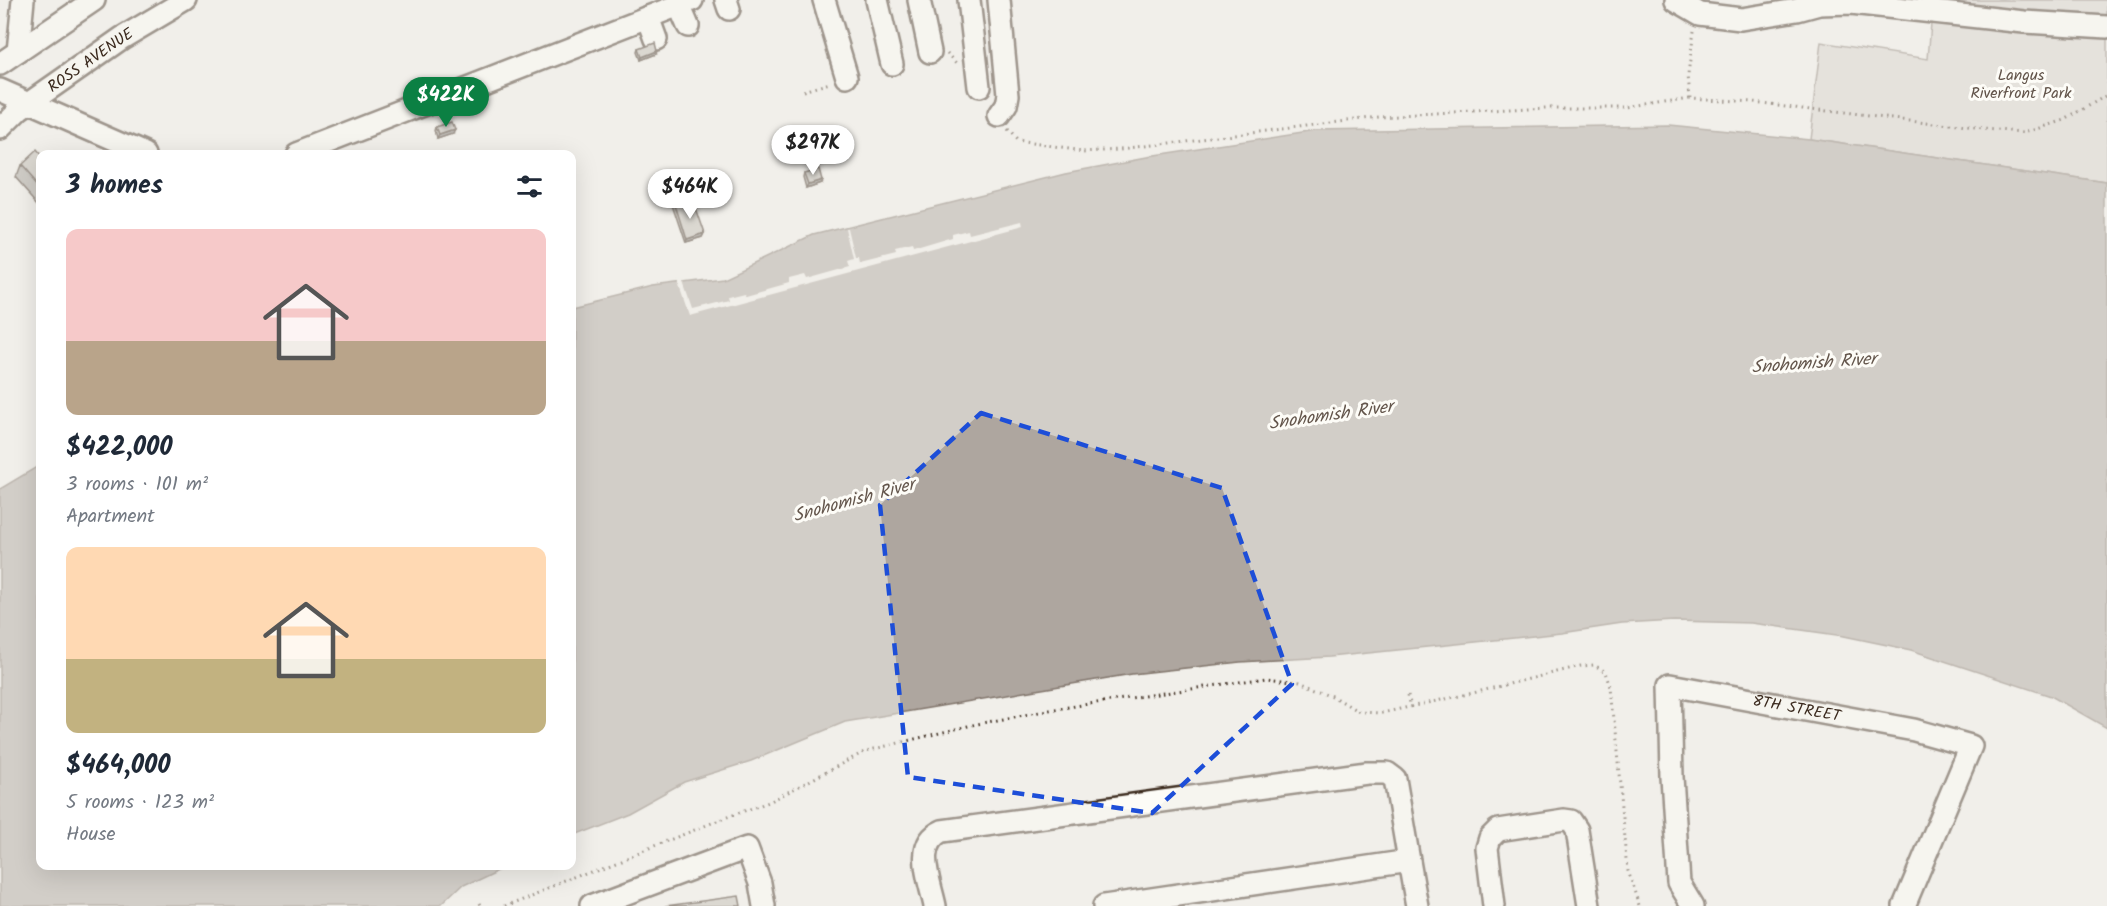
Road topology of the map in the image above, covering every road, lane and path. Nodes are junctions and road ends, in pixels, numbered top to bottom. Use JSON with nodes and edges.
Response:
{"nodes":[{"id":1,"x":22,"y":0,"type":"edge"},
{"id":2,"x":94,"y":0,"type":"edge"},
{"id":3,"x":186,"y":0,"type":"edge"},
{"id":4,"x":824,"y":0,"type":"edge"},
{"id":5,"x":877,"y":0,"type":"edge"},
{"id":6,"x":919,"y":0,"type":"edge"},
{"id":7,"x":969,"y":0,"type":"edge"},
{"id":8,"x":999,"y":0,"type":"edge"},
{"id":9,"x":1676,"y":0,"type":"edge"},
{"id":10,"x":686,"y":3,"type":"edge"},
{"id":11,"x":1698,"y":13,"type":"junction"},
{"id":12,"x":648,"y":17,"type":"junction"},
{"id":13,"x":688,"y":26,"type":"dead end"},
{"id":14,"x":2107,"y":27,"type":"edge"},
{"id":15,"x":656,"y":39,"type":"dead end"},
{"id":16,"x":18,"y":52,"type":"junction"},
{"id":17,"x":930,"y":52,"type":"joint"},
{"id":18,"x":0,"y":64,"type":"edge"},
{"id":19,"x":892,"y":64,"type":"dead end"},
{"id":20,"x":959,"y":65,"type":"dead end"},
{"id":21,"x":847,"y":77,"type":"joint"},
{"id":22,"x":980,"y":87,"type":"dead end"},
{"id":23,"x":0,"y":90,"type":"edge"},
{"id":24,"x":803,"y":91,"type":"dead end"},
{"id":25,"x":2107,"y":95,"type":"edge"},
{"id":26,"x":1690,"y":98,"type":"junction"},
{"id":27,"x":28,"y":104,"type":"junction"},
{"id":28,"x":999,"y":116,"type":"joint"},
{"id":29,"x":0,"y":129,"type":"edge"},
{"id":30,"x":137,"y":150,"type":"edge"},
{"id":31,"x":306,"y":150,"type":"edge"},
{"id":32,"x":1408,"y":695,"type":"dead end"},
{"id":33,"x":1411,"y":707,"type":"junction"},
{"id":34,"x":1409,"y":861,"type":"junction"},
{"id":35,"x":504,"y":906,"type":"edge"},
{"id":36,"x":592,"y":906,"type":"edge"},
{"id":37,"x":764,"y":906,"type":"edge"},
{"id":38,"x":935,"y":906,"type":"edge"},
{"id":39,"x":1104,"y":906,"type":"edge"},
{"id":40,"x":1416,"y":906,"type":"edge"},
{"id":41,"x":1494,"y":906,"type":"edge"},
{"id":42,"x":1589,"y":906,"type":"edge"},
{"id":43,"x":1640,"y":906,"type":"edge"},
{"id":44,"x":1693,"y":906,"type":"edge"},
{"id":45,"x":1904,"y":906,"type":"edge"}],
"edges":[{"from":1,"to":16,"type":"street"},
{"from":2,"to":16,"type":"street"},
{"from":3,"to":27,"type":"street","name":"ROSS AVENUE"},
{"from":4,"to":21,"type":"street"},
{"from":5,"to":19,"type":"street"},
{"from":6,"to":17,"type":"street"},
{"from":7,"to":22,"type":"street"},
{"from":8,"to":28,"type":"street"},
{"from":9,"to":11,"type":"street"},
{"from":10,"to":12,"type":"street"},
{"from":10,"to":13,"type":"street"},
{"from":11,"to":14,"type":"street"},
{"from":11,"to":26,"type":"path"},
{"from":12,"to":15,"type":"street"},
{"from":12,"to":31,"type":"street"},
{"from":16,"to":18,"type":"street"},
{"from":17,"to":20,"type":"path"},
{"from":21,"to":24,"type":"path"},
{"from":23,"to":27,"type":"street"},
{"from":25,"to":26,"type":"path"},
{"from":26,"to":28,"type":"path"},
{"from":27,"to":29,"type":"street","name":"ROSS AVENUE"},
{"from":27,"to":30,"type":"street"},
{"from":32,"to":33,"type":"path"},
{"from":33,"to":35,"type":"path"},
{"from":33,"to":43,"type":"path"},
{"from":34,"to":38,"type":"street"},
{"from":34,"to":39,"type":"street"},
{"from":34,"to":40,"type":"street"},
{"from":36,"to":37,"type":"street"},
{"from":41,"to":42,"type":"street"},
{"from":44,"to":45,"type":"street","name":"8TH STREET"}]}
